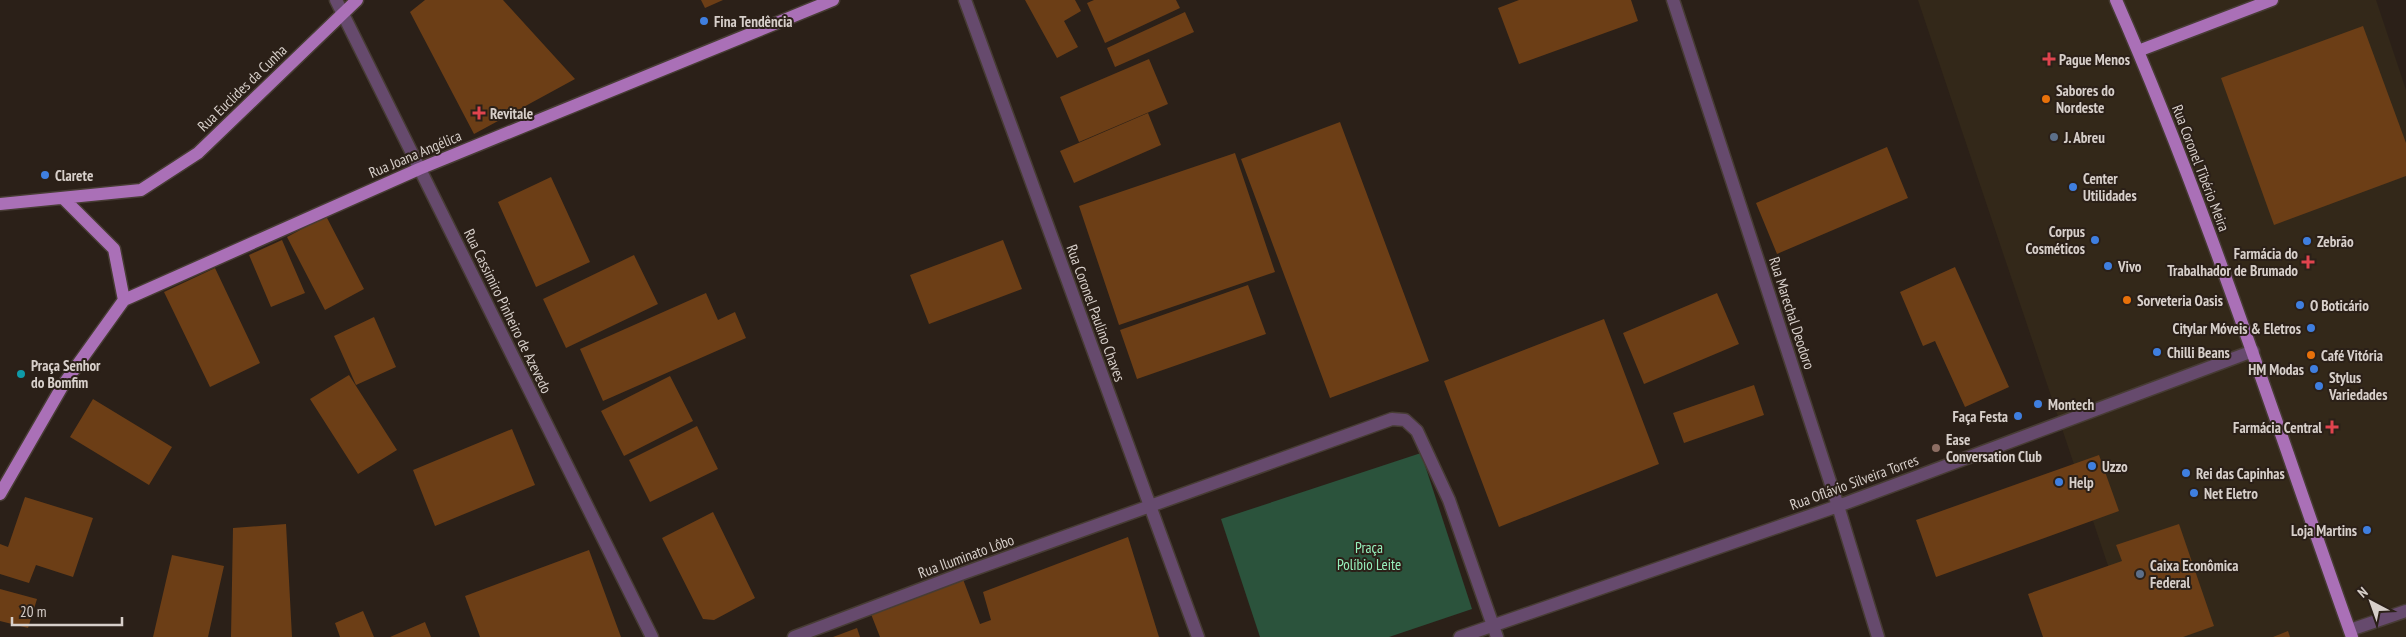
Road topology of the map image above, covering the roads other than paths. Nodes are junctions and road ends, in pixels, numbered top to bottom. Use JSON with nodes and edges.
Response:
{"nodes":[{"id":1,"x":336,"y":0,"type":"edge"},
{"id":2,"x":357,"y":0,"type":"edge"},
{"id":3,"x":833,"y":0,"type":"edge"},
{"id":4,"x":965,"y":0,"type":"edge"},
{"id":5,"x":1673,"y":0,"type":"edge"},
{"id":6,"x":2116,"y":0,"type":"edge"},
{"id":7,"x":2272,"y":0,"type":"edge"},
{"id":8,"x":343,"y":13,"type":"junction"},
{"id":9,"x":2138,"y":50,"type":"junction"},
{"id":10,"x":419,"y":169,"type":"junction"},
{"id":11,"x":63,"y":198,"type":"junction"},
{"id":12,"x":0,"y":204,"type":"edge"},
{"id":13,"x":124,"y":300,"type":"junction"},
{"id":14,"x":2252,"y":351,"type":"junction"},
{"id":15,"x":0,"y":494,"type":"edge"},
{"id":16,"x":1838,"y":506,"type":"junction"},
{"id":17,"x":1149,"y":507,"type":"junction"},
{"id":18,"x":2406,"y":611,"type":"edge"},
{"id":19,"x":1495,"y":632,"type":"edge"},
{"id":20,"x":2351,"y":634,"type":"edge"},
{"id":21,"x":652,"y":637,"type":"edge"},
{"id":22,"x":794,"y":637,"type":"edge"},
{"id":23,"x":1198,"y":637,"type":"edge"},
{"id":24,"x":1460,"y":637,"type":"edge"},
{"id":25,"x":1878,"y":637,"type":"edge"}],
"edges":[{"from":1,"to":8,"type":"street","name":"Rua Cassimiro Pinheiro de Azevedo"},
{"from":2,"to":8,"type":"main road","name":"Rua Euclides da Cunha"},
{"from":3,"to":10,"type":"main road","name":"Rua Joana Angélica"},
{"from":4,"to":17,"type":"street","name":"Rua Coronel Paulino Chaves"},
{"from":5,"to":16,"type":"street","name":"Rua Marechal Deodoro"},
{"from":6,"to":9,"type":"main road","name":"Rua Coronel Tibério Meira"},
{"from":7,"to":9,"type":"main road"},
{"from":8,"to":10,"type":"street","name":"Rua Cassimiro Pinheiro de Azevedo"},
{"from":8,"to":11,"type":"main road","name":"Rua Euclides da Cunha"},
{"from":9,"to":14,"type":"main road","name":"Rua Coronel Tibério Meira"},
{"from":10,"to":13,"type":"main road","name":"Rua Joana Angélica"},
{"from":10,"to":21,"type":"street","name":"Rua Cassimiro Pinheiro de Azevedo"},
{"from":11,"to":12,"type":"main road"},
{"from":11,"to":13,"type":"main road"},
{"from":13,"to":15,"type":"main road"},
{"from":14,"to":16,"type":"street","name":"Rua Oflávio Silveira Torres"},
{"from":14,"to":20,"type":"main road","name":"Rua Coronel Tibério Meira"},
{"from":16,"to":19,"type":"street","name":"Rua Oflávio Silveira Torres"},
{"from":16,"to":25,"type":"street","name":"Rua Marechal Deodoro"},
{"from":17,"to":19,"type":"street"},
{"from":17,"to":22,"type":"street","name":"Rua Iluminato Lôbo"},
{"from":17,"to":23,"type":"street","name":"Rua Coronel Paulino Chaves"},
{"from":18,"to":20,"type":"street"},
{"from":19,"to":24,"type":"street"}]}
